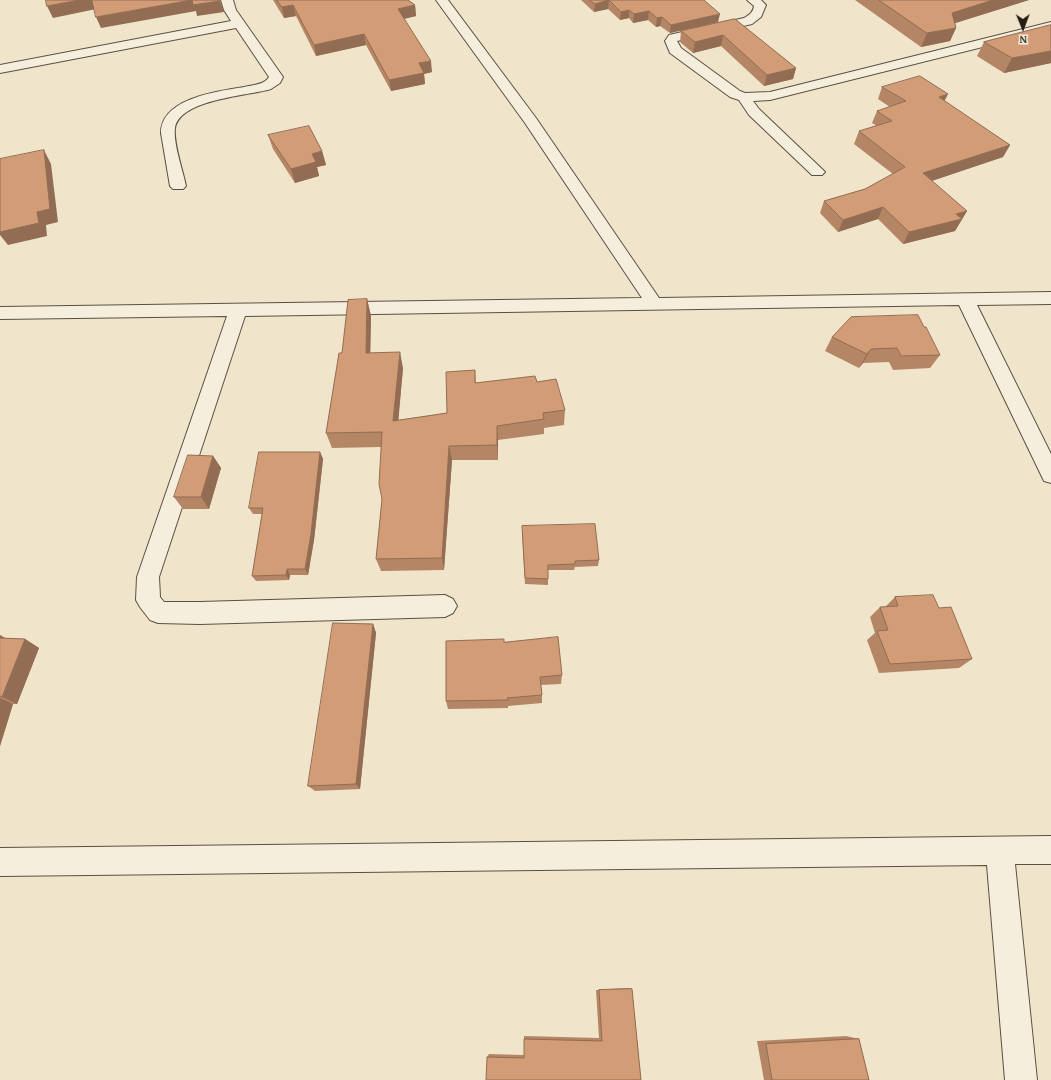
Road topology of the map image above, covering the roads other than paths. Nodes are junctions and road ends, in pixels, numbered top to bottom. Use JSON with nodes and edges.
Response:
{"nodes":[{"id":1,"x":227,"y":0,"type":"edge"},
{"id":2,"x":442,"y":0,"type":"edge"},
{"id":3,"x":753,"y":0,"type":"edge"},
{"id":4,"x":238,"y":22,"type":"junction"},
{"id":5,"x":1051,"y":26,"type":"edge"},
{"id":6,"x":0,"y":69,"type":"edge"},
{"id":7,"x":744,"y":97,"type":"junction"},
{"id":8,"x":817,"y":172,"type":"dead end"},
{"id":9,"x":178,"y":186,"type":"dead end"},
{"id":10,"x":1051,"y":298,"type":"edge"},
{"id":11,"x":965,"y":299,"type":"junction"},
{"id":12,"x":654,"y":303,"type":"junction"},
{"id":13,"x":238,"y":309,"type":"junction"},
{"id":14,"x":0,"y":313,"type":"edge"},
{"id":15,"x":1051,"y":475,"type":"edge"},
{"id":16,"x":445,"y":606,"type":"dead end"},
{"id":17,"x":1000,"y":850,"type":"junction"},
{"id":18,"x":1051,"y":850,"type":"edge"},
{"id":19,"x":0,"y":862,"type":"edge"},
{"id":20,"x":1021,"y":1080,"type":"edge"}],
"edges":[{"from":1,"to":4,"type":"street"},
{"from":2,"to":12,"type":"street"},
{"from":3,"to":7,"type":"street"},
{"from":4,"to":6,"type":"street"},
{"from":4,"to":9,"type":"street"},
{"from":5,"to":7,"type":"street"},
{"from":7,"to":8,"type":"street"},
{"from":10,"to":11,"type":"street"},
{"from":11,"to":12,"type":"street"},
{"from":11,"to":15,"type":"street"},
{"from":12,"to":13,"type":"street"},
{"from":13,"to":14,"type":"street"},
{"from":13,"to":16,"type":"street"},
{"from":17,"to":18,"type":"street"},
{"from":17,"to":19,"type":"street"},
{"from":17,"to":20,"type":"street"}]}
